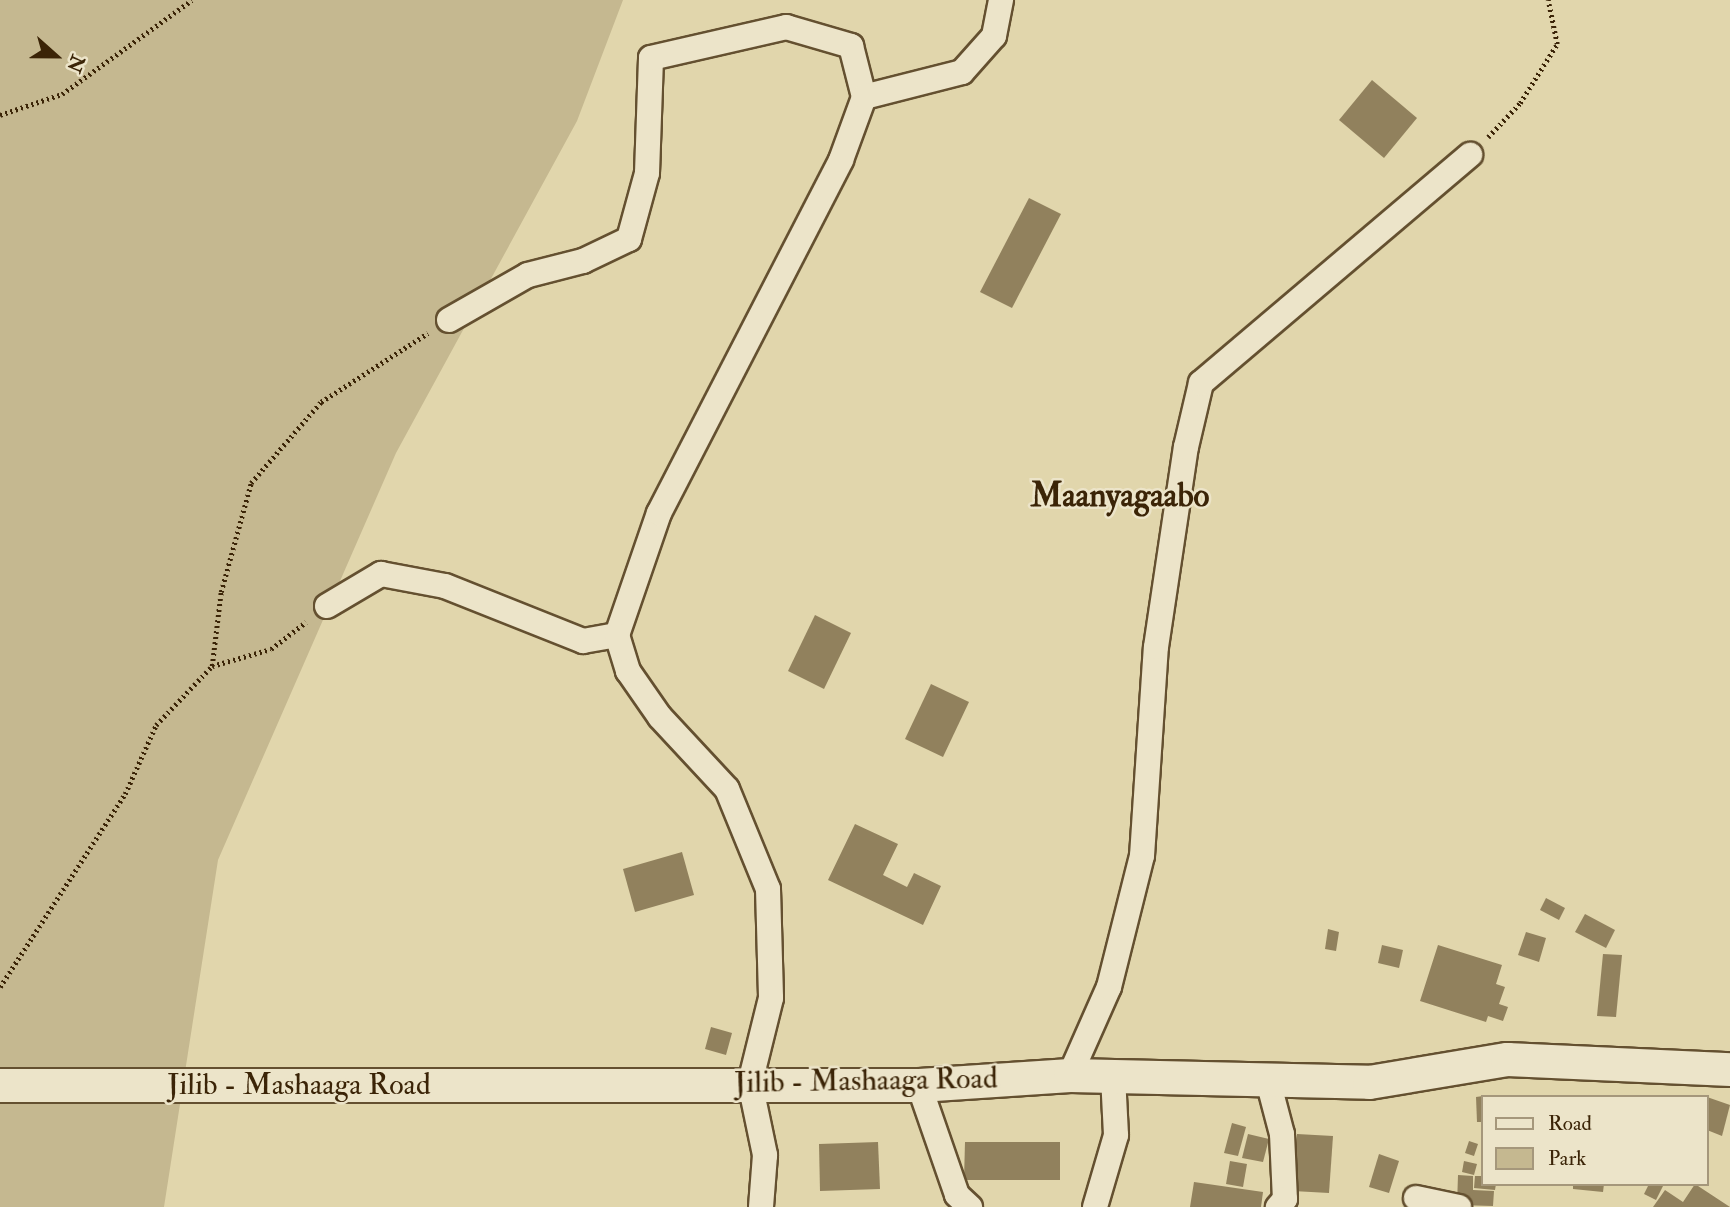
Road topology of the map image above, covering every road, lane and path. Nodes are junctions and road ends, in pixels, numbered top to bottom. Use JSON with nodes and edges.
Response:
{"nodes":[{"id":1,"x":192,"y":0,"type":"edge"},
{"id":2,"x":1001,"y":0,"type":"edge"},
{"id":3,"x":1548,"y":0,"type":"edge"},
{"id":4,"x":864,"y":97,"type":"junction"},
{"id":5,"x":0,"y":115,"type":"edge"},
{"id":6,"x":1470,"y":155,"type":"joint"},
{"id":7,"x":449,"y":320,"type":"joint"},
{"id":8,"x":327,"y":606,"type":"joint"},
{"id":9,"x":617,"y":635,"type":"junction"},
{"id":10,"x":212,"y":666,"type":"junction"},
{"id":11,"x":0,"y":987,"type":"edge"},
{"id":12,"x":1730,"y":1069,"type":"edge"},
{"id":13,"x":1070,"y":1075,"type":"junction"},
{"id":14,"x":1113,"y":1076,"type":"junction"},
{"id":15,"x":1267,"y":1077,"type":"junction"},
{"id":16,"x":750,"y":1083,"type":"junction"},
{"id":17,"x":919,"y":1084,"type":"junction"},
{"id":18,"x":0,"y":1085,"type":"edge"},
{"id":19,"x":1416,"y":1198,"type":"dead end"},
{"id":20,"x":761,"y":1207,"type":"edge"},
{"id":21,"x":970,"y":1207,"type":"edge"},
{"id":22,"x":1095,"y":1207,"type":"edge"},
{"id":23,"x":1278,"y":1207,"type":"edge"},
{"id":24,"x":1459,"y":1207,"type":"edge"}],
"edges":[{"from":1,"to":5,"type":"path"},
{"from":2,"to":4,"type":"street"},
{"from":3,"to":6,"type":"path"},
{"from":4,"to":7,"type":"street"},
{"from":4,"to":9,"type":"street"},
{"from":6,"to":13,"type":"street"},
{"from":7,"to":10,"type":"path"},
{"from":8,"to":9,"type":"street"},
{"from":8,"to":10,"type":"path"},
{"from":9,"to":16,"type":"street"},
{"from":10,"to":11,"type":"path"},
{"from":12,"to":15,"type":"main road","name":"Jilib - Mashaaga Road"},
{"from":13,"to":14,"type":"main road","name":"Jilib - Mashaaga Road"},
{"from":13,"to":17,"type":"main road","name":"Jilib - Mashaaga Road"},
{"from":14,"to":15,"type":"main road","name":"Jilib - Mashaaga Road"},
{"from":14,"to":22,"type":"street"},
{"from":15,"to":23,"type":"street"},
{"from":16,"to":17,"type":"main road","name":"Jilib - Mashaaga Road"},
{"from":16,"to":18,"type":"main road","name":"Jilib - Mashaaga Road"},
{"from":16,"to":20,"type":"street"},
{"from":17,"to":21,"type":"street"},
{"from":19,"to":24,"type":"street"}]}
